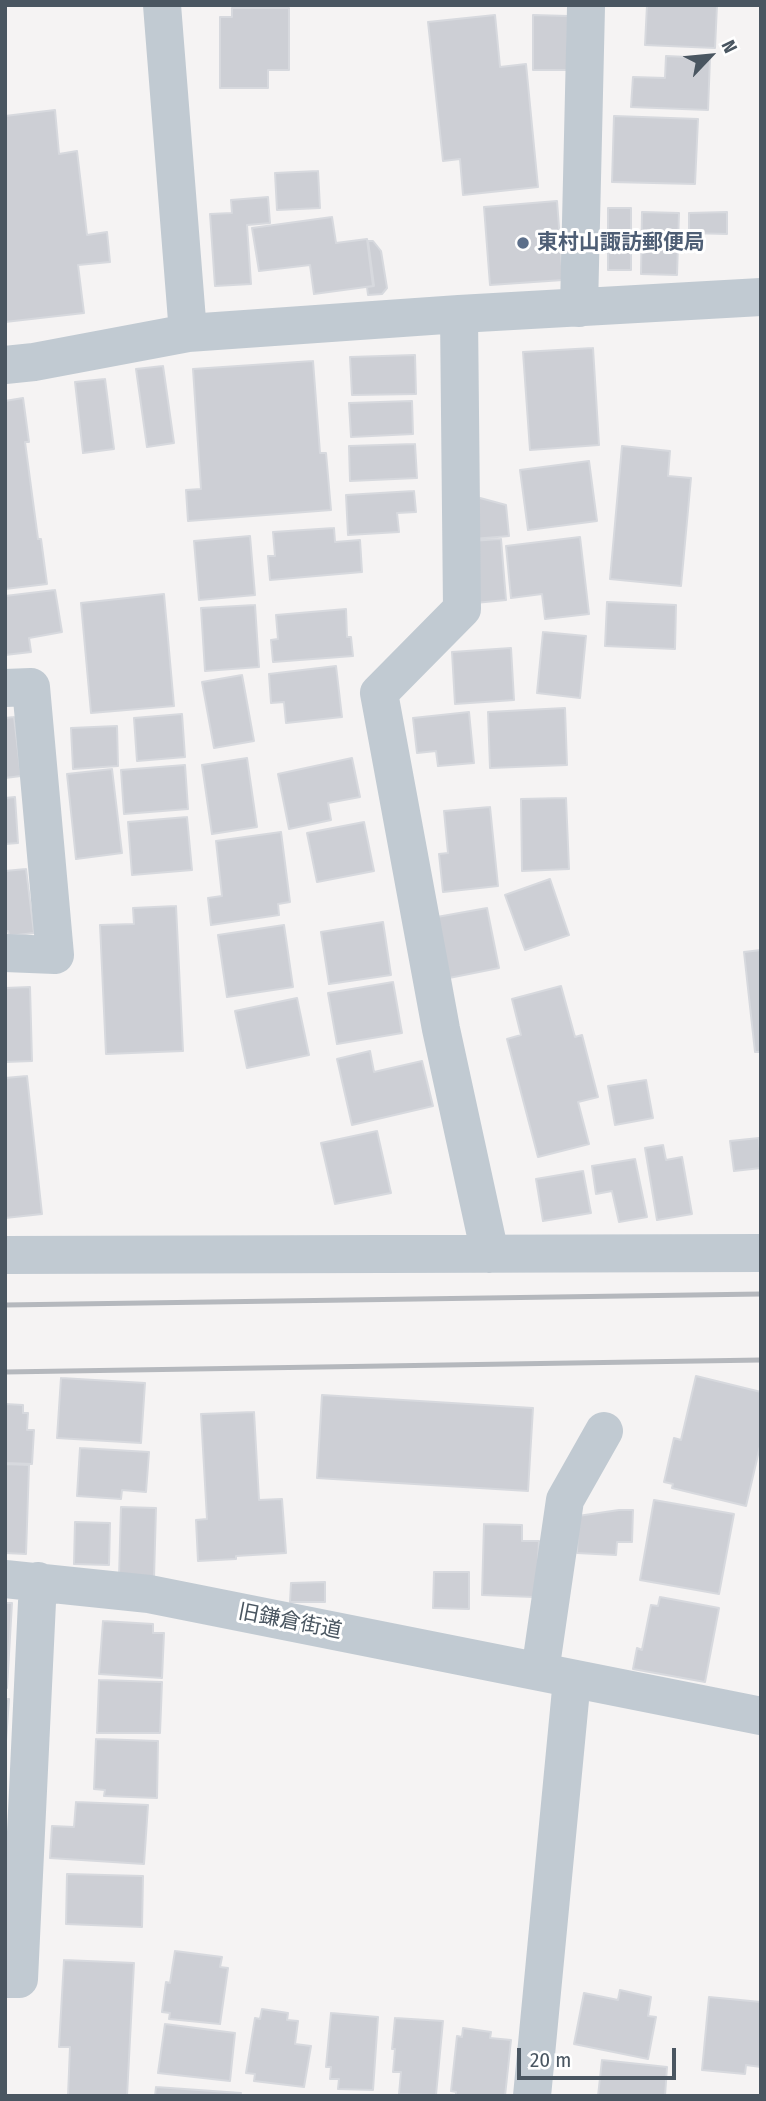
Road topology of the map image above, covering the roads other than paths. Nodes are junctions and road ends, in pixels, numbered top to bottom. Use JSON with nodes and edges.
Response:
{"nodes":[{"id":1,"x":162,"y":5,"type":"edge"},
{"id":2,"x":586,"y":7,"type":"dead end"},
{"id":3,"x":761,"y":297,"type":"edge"},
{"id":4,"x":579,"y":307,"type":"junction"},
{"id":5,"x":459,"y":314,"type":"junction"},
{"id":6,"x":188,"y":333,"type":"junction"},
{"id":7,"x":5,"y":365,"type":"edge"},
{"id":8,"x":5,"y":688,"type":"edge"},
{"id":9,"x":5,"y":954,"type":"edge"},
{"id":10,"x":761,"y":1253,"type":"edge"},
{"id":11,"x":491,"y":1254,"type":"junction"},
{"id":12,"x":5,"y":1255,"type":"edge"},
{"id":13,"x":604,"y":1431,"type":"dead end"},
{"id":14,"x":22,"y":1580,"type":"edge"},
{"id":15,"x":556,"y":1676,"type":"junction"},
{"id":16,"x":761,"y":1716,"type":"edge"},
{"id":17,"x":5,"y":1979,"type":"edge"},
{"id":18,"x":532,"y":2096,"type":"edge"}],
"edges":[{"from":1,"to":6,"type":"street"},
{"from":2,"to":4,"type":"street"},
{"from":3,"to":4,"type":"street"},
{"from":4,"to":5,"type":"street"},
{"from":5,"to":6,"type":"street"},
{"from":5,"to":11,"type":"street"},
{"from":6,"to":7,"type":"street"},
{"from":8,"to":9,"type":"street"},
{"from":10,"to":11,"type":"street"},
{"from":11,"to":12,"type":"street"},
{"from":13,"to":15,"type":"street"},
{"from":14,"to":15,"type":"street","name":"旧鎌倉街道"},
{"from":14,"to":17,"type":"street"},
{"from":15,"to":16,"type":"street","name":"旧鎌倉街道"},
{"from":15,"to":18,"type":"street"}]}
